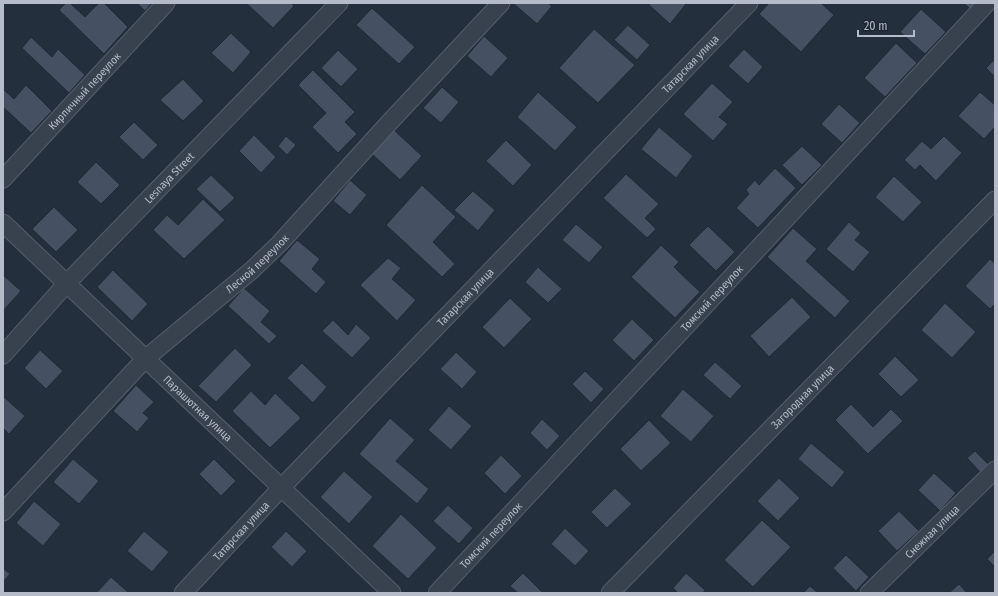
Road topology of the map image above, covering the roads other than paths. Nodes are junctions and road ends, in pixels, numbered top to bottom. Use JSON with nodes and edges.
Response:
{"nodes":[{"id":1,"x":166,"y":3,"type":"edge"},
{"id":2,"x":339,"y":3,"type":"edge"},
{"id":3,"x":501,"y":3,"type":"edge"},
{"id":4,"x":749,"y":3,"type":"edge"},
{"id":5,"x":987,"y":3,"type":"edge"},
{"id":6,"x":3,"y":180,"type":"edge"},
{"id":7,"x":995,"y":200,"type":"edge"},
{"id":8,"x":3,"y":224,"type":"edge"},
{"id":9,"x":68,"y":283,"type":"junction"},
{"id":10,"x":3,"y":355,"type":"edge"},
{"id":11,"x":145,"y":359,"type":"junction"},
{"id":12,"x":995,"y":470,"type":"edge"},
{"id":13,"x":282,"y":487,"type":"junction"},
{"id":14,"x":3,"y":512,"type":"edge"},
{"id":15,"x":183,"y":593,"type":"edge"},
{"id":16,"x":392,"y":593,"type":"edge"},
{"id":17,"x":436,"y":593,"type":"edge"},
{"id":18,"x":610,"y":593,"type":"edge"},
{"id":19,"x":869,"y":593,"type":"edge"}],
"edges":[{"from":1,"to":6,"type":"street","name":"Кирпичный переулок"},
{"from":2,"to":9,"type":"street","name":"Lesnaya Street"},
{"from":3,"to":11,"type":"street","name":"Лесной переулок"},
{"from":4,"to":13,"type":"street","name":"Татарская улица"},
{"from":5,"to":17,"type":"street","name":"Томский переулок"},
{"from":7,"to":18,"type":"street","name":"Загородная улица"},
{"from":8,"to":9,"type":"street","name":"Парашютная улица"},
{"from":9,"to":10,"type":"street","name":"Lesnaya Street"},
{"from":9,"to":11,"type":"street","name":"Парашютная улица"},
{"from":11,"to":13,"type":"street","name":"Парашютная улица"},
{"from":11,"to":14,"type":"street","name":"Лесной переулок"},
{"from":12,"to":19,"type":"street","name":"Снежная улица"},
{"from":13,"to":15,"type":"street","name":"Татарская улица"},
{"from":13,"to":16,"type":"street","name":"Парашютная улица"}]}
